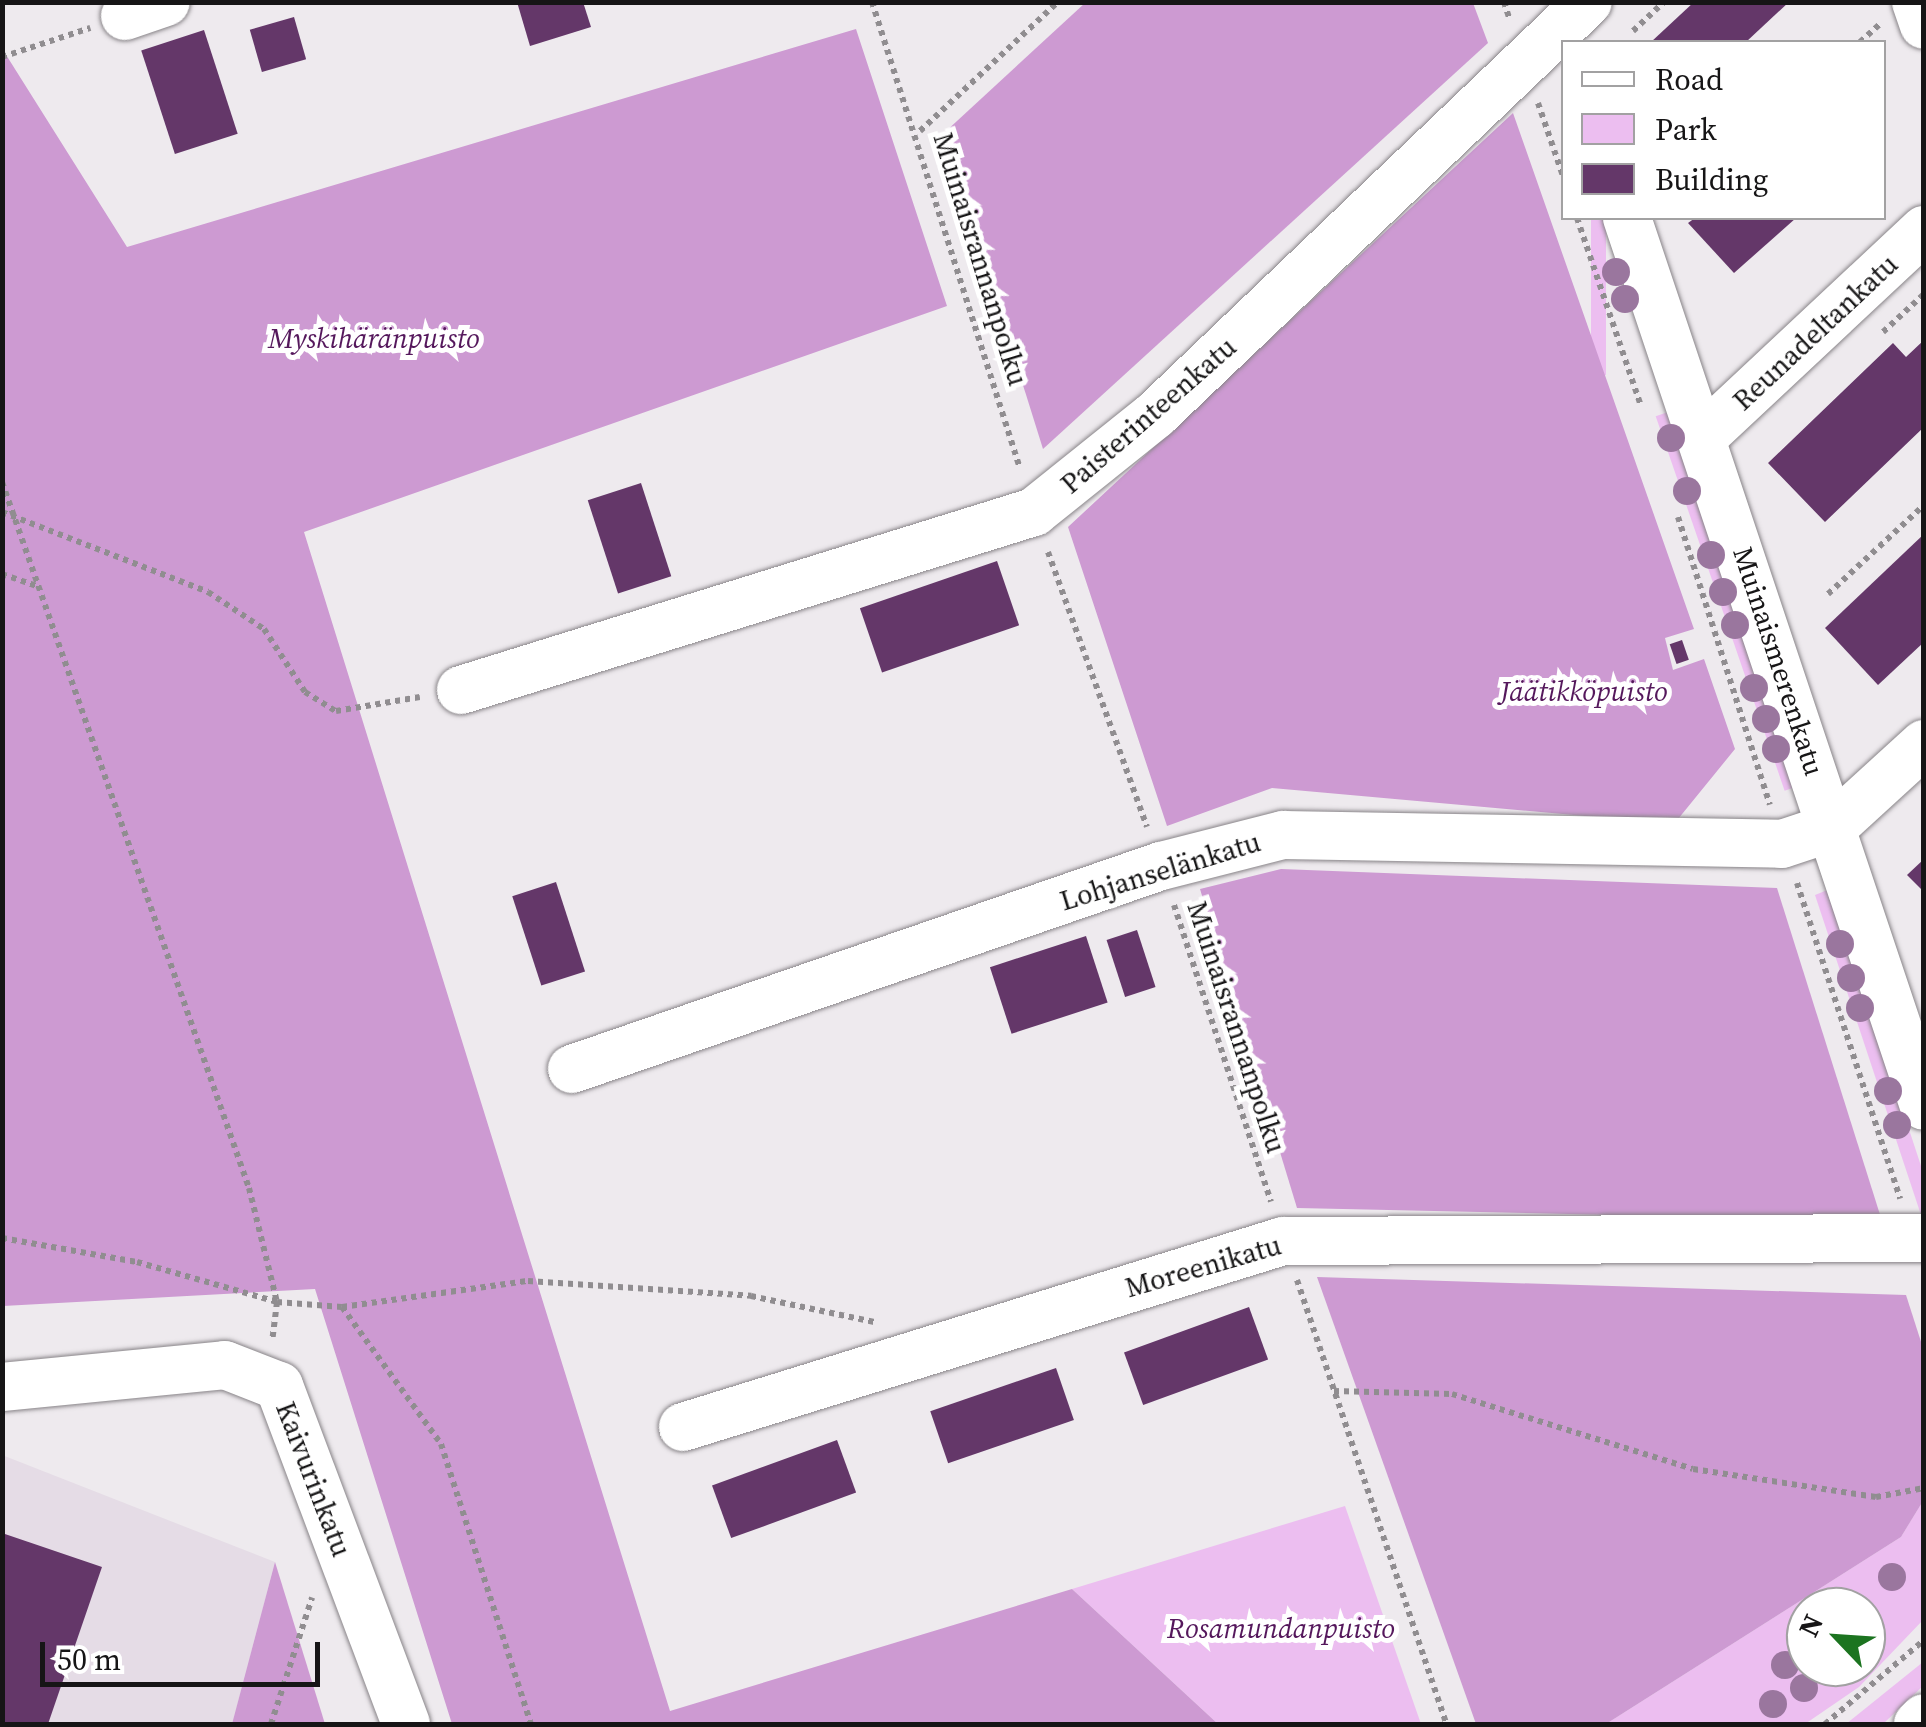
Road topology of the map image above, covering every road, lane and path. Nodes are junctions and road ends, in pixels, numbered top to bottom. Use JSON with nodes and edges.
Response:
{"nodes":[{"id":1,"x":872,"y":2,"type":"edge"},
{"id":2,"x":1058,"y":2,"type":"edge"},
{"id":3,"x":1664,"y":2,"type":"edge"},
{"id":4,"x":1916,"y":2,"type":"edge"},
{"id":5,"x":145,"y":10,"type":"edge"},
{"id":6,"x":1568,"y":18,"type":"edge"},
{"id":7,"x":1924,"y":26,"type":"edge"},
{"id":8,"x":1632,"y":31,"type":"dead end"},
{"id":9,"x":2,"y":57,"type":"edge"},
{"id":10,"x":919,"y":132,"type":"junction"},
{"id":11,"x":1578,"y":220,"type":"edge"},
{"id":12,"x":1628,"y":220,"type":"edge"},
{"id":13,"x":1924,"y":230,"type":"edge"},
{"id":14,"x":1649,"y":427,"type":"dead end"},
{"id":15,"x":1706,"y":434,"type":"junction"},
{"id":16,"x":2,"y":482,"type":"edge"},
{"id":17,"x":1672,"y":496,"type":"dead end"},
{"id":18,"x":1924,"y":505,"type":"edge"},
{"id":19,"x":2,"y":512,"type":"edge"},
{"id":20,"x":1034,"y":512,"type":"junction"},
{"id":21,"x":13,"y":516,"type":"junction"},
{"id":22,"x":2,"y":574,"type":"edge"},
{"id":23,"x":38,"y":586,"type":"junction"},
{"id":24,"x":1828,"y":594,"type":"dead end"},
{"id":25,"x":461,"y":690,"type":"joint"},
{"id":26,"x":1924,"y":744,"type":"edge"},
{"id":27,"x":1832,"y":826,"type":"junction"},
{"id":28,"x":1782,"y":844,"type":"junction"},
{"id":29,"x":1161,"y":866,"type":"junction"},
{"id":30,"x":572,"y":1069,"type":"dead end"},
{"id":31,"x":1924,"y":1106,"type":"edge"},
{"id":32,"x":2,"y":1238,"type":"edge"},
{"id":33,"x":1919,"y":1239,"type":"edge"},
{"id":34,"x":1283,"y":1240,"type":"junction"},
{"id":35,"x":277,"y":1302,"type":"junction"},
{"id":36,"x":342,"y":1307,"type":"junction"},
{"id":37,"x":883,"y":1323,"type":"dead end"},
{"id":38,"x":267,"y":1376,"type":"junction"},
{"id":39,"x":2,"y":1387,"type":"edge"},
{"id":40,"x":1334,"y":1390,"type":"junction"},
{"id":41,"x":684,"y":1427,"type":"dead end"},
{"id":42,"x":1924,"y":1488,"type":"edge"},
{"id":43,"x":315,"y":1592,"type":"dead end"},
{"id":44,"x":1924,"y":1640,"type":"edge"},
{"id":45,"x":1924,"y":1718,"type":"edge"},
{"id":46,"x":271,"y":1724,"type":"edge"},
{"id":47,"x":406,"y":1724,"type":"edge"},
{"id":48,"x":532,"y":1724,"type":"edge"},
{"id":49,"x":1446,"y":1724,"type":"edge"},
{"id":50,"x":1825,"y":1724,"type":"edge"},
{"id":51,"x":1918,"y":1724,"type":"edge"}],
"edges":[{"from":1,"to":10,"type":"path","name":"Muinaisrannanpolku"},
{"from":2,"to":10,"type":"path"},
{"from":3,"to":8,"type":"path"},
{"from":4,"to":7,"type":"street"},
{"from":5,"to":9,"type":"path"},
{"from":6,"to":20,"type":"street","name":"Paisterinteenkatu"},
{"from":10,"to":20,"type":"path","name":"Muinaisrannanpolku"},
{"from":11,"to":14,"type":"path"},
{"from":12,"to":15,"type":"street","name":"Muinaismerenkatu"},
{"from":13,"to":15,"type":"street","name":"Reunadeltankatu"},
{"from":15,"to":27,"type":"street","name":"Muinaismerenkatu"},
{"from":16,"to":21,"type":"path"},
{"from":17,"to":28,"type":"path"},
{"from":18,"to":24,"type":"path"},
{"from":19,"to":21,"type":"path"},
{"from":20,"to":25,"type":"street","name":"Paisterinteenkatu"},
{"from":20,"to":29,"type":"path","name":"Muinaisrannanpolku"},
{"from":21,"to":23,"type":"path"},
{"from":21,"to":25,"type":"path"},
{"from":22,"to":23,"type":"path"},
{"from":23,"to":35,"type":"path"},
{"from":26,"to":27,"type":"street"},
{"from":27,"to":28,"type":"street","name":"Lohjanselänkatu"},
{"from":27,"to":31,"type":"street","name":"Muinaismerenkatu"},
{"from":28,"to":29,"type":"street","name":"Lohjanselänkatu"},
{"from":28,"to":33,"type":"path"},
{"from":29,"to":30,"type":"street","name":"Lohjanselänkatu"},
{"from":29,"to":34,"type":"path","name":"Muinaisrannanpolku"},
{"from":32,"to":35,"type":"path"},
{"from":33,"to":34,"type":"street","name":"Moreenikatu"},
{"from":34,"to":40,"type":"path","name":"Muinaisrannanpolku"},
{"from":34,"to":41,"type":"street","name":"Moreenikatu"},
{"from":35,"to":36,"type":"path"},
{"from":35,"to":38,"type":"path"},
{"from":36,"to":37,"type":"path"},
{"from":36,"to":48,"type":"path"},
{"from":38,"to":39,"type":"street","name":"Kaivurinkatu"},
{"from":38,"to":47,"type":"street","name":"Kaivurinkatu"},
{"from":40,"to":42,"type":"path"},
{"from":40,"to":49,"type":"path","name":"Muinaisrannanpolku"},
{"from":43,"to":46,"type":"path"},
{"from":44,"to":50,"type":"path"},
{"from":45,"to":51,"type":"street"}]}
